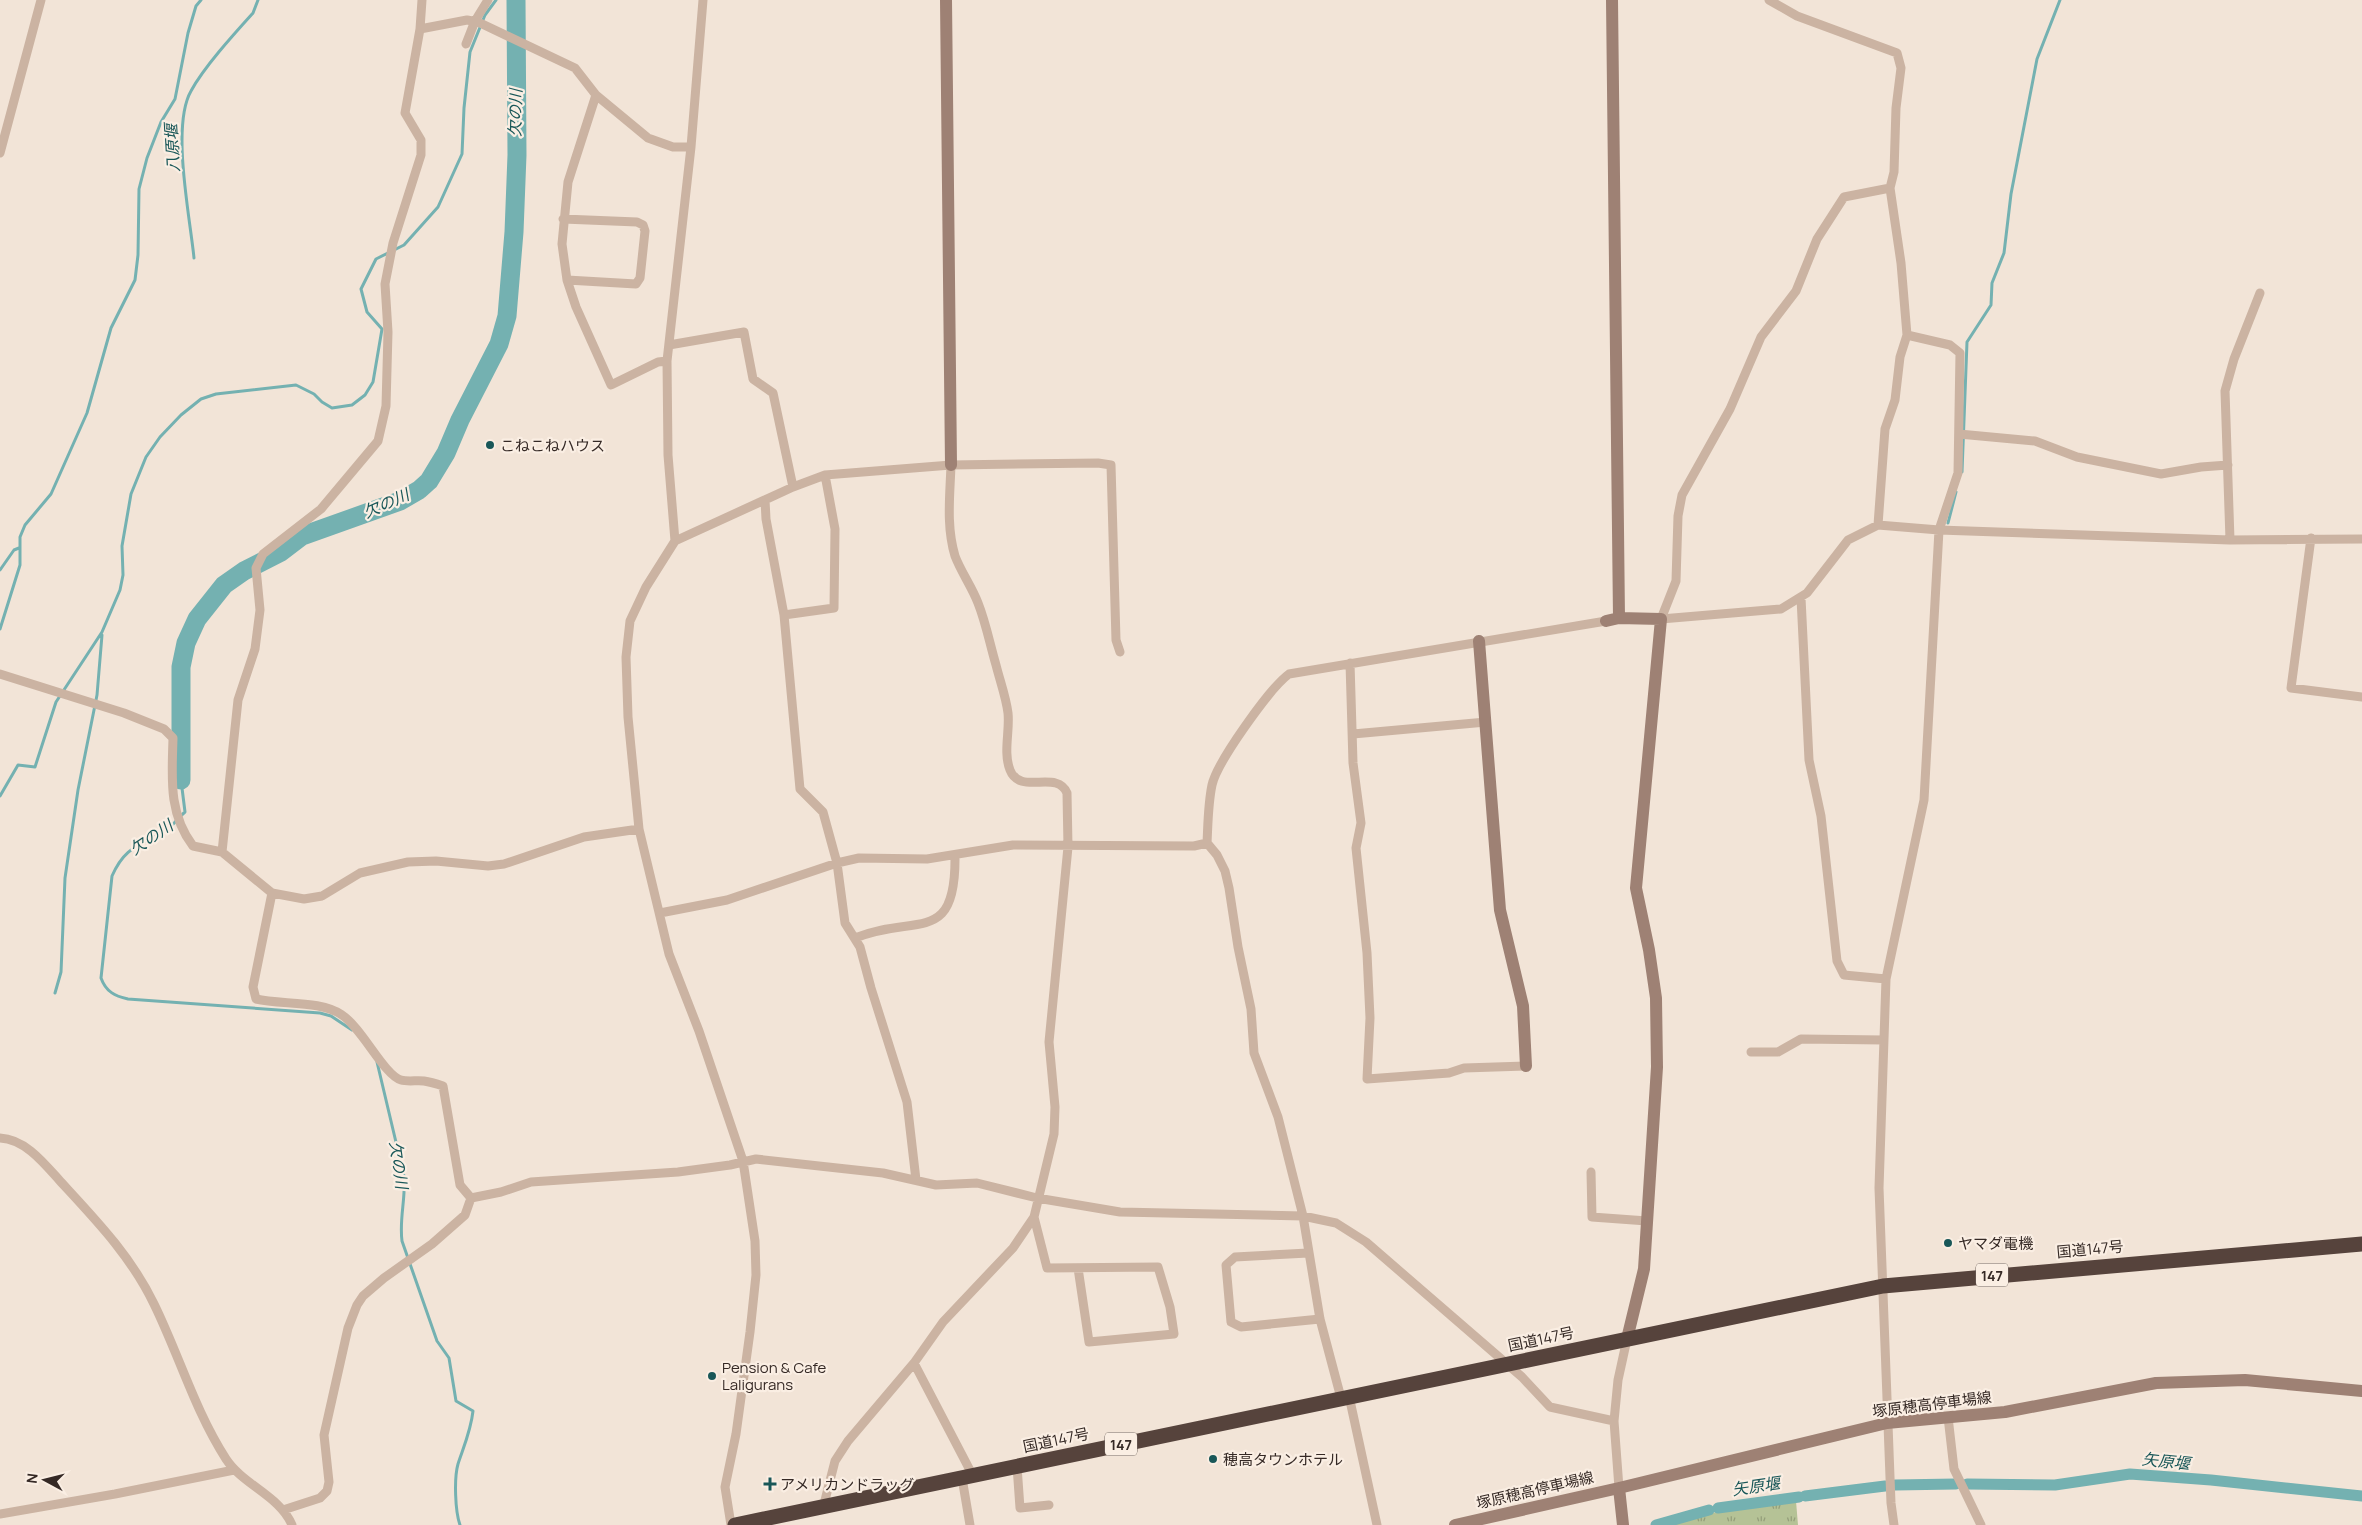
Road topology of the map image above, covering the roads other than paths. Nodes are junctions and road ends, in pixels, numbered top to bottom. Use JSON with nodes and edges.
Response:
{"nodes":[{"id":1,"x":41,"y":0,"type":"edge"},
{"id":2,"x":422,"y":0,"type":"edge"},
{"id":3,"x":488,"y":0,"type":"edge"},
{"id":4,"x":703,"y":0,"type":"edge"},
{"id":5,"x":946,"y":0,"type":"edge"},
{"id":6,"x":1612,"y":0,"type":"edge"},
{"id":7,"x":1769,"y":0,"type":"edge"},
{"id":8,"x":480,"y":23,"type":"junction"},
{"id":9,"x":420,"y":29,"type":"junction"},
{"id":10,"x":466,"y":44,"type":"dead end"},
{"id":11,"x":596,"y":95,"type":"junction"},
{"id":12,"x":691,"y":147,"type":"junction"},
{"id":13,"x":0,"y":154,"type":"edge"},
{"id":14,"x":1890,"y":188,"type":"junction"},
{"id":15,"x":563,"y":219,"type":"junction"},
{"id":16,"x":567,"y":280,"type":"junction"},
{"id":17,"x":2260,"y":293,"type":"dead end"},
{"id":18,"x":1907,"y":335,"type":"junction"},
{"id":19,"x":669,"y":345,"type":"junction"},
{"id":20,"x":667,"y":361,"type":"junction"},
{"id":21,"x":1959,"y":434,"type":"junction"},
{"id":22,"x":951,"y":465,"type":"junction"},
{"id":23,"x":2228,"y":465,"type":"junction"},
{"id":24,"x":825,"y":476,"type":"junction"},
{"id":25,"x":793,"y":487,"type":"junction"},
{"id":26,"x":765,"y":500,"type":"junction"},
{"id":27,"x":1878,"y":525,"type":"junction"},
{"id":28,"x":1939,"y":530,"type":"junction"},
{"id":29,"x":2312,"y":538,"type":"junction"},
{"id":30,"x":2362,"y":539,"type":"edge"},
{"id":31,"x":2230,"y":540,"type":"junction"},
{"id":32,"x":675,"y":541,"type":"junction"},
{"id":33,"x":1801,"y":598,"type":"junction"},
{"id":34,"x":784,"y":615,"type":"junction"},
{"id":35,"x":1619,"y":618,"type":"junction"},
{"id":36,"x":1661,"y":619,"type":"junction"},
{"id":37,"x":1606,"y":621,"type":"joint"},
{"id":38,"x":1479,"y":641,"type":"junction"},
{"id":39,"x":1120,"y":652,"type":"dead end"},
{"id":40,"x":1350,"y":663,"type":"junction"},
{"id":41,"x":0,"y":674,"type":"edge"},
{"id":42,"x":2362,"y":697,"type":"edge"},
{"id":43,"x":1486,"y":722,"type":"junction"},
{"id":44,"x":1353,"y":734,"type":"junction"},
{"id":45,"x":639,"y":829,"type":"junction"},
{"id":46,"x":1207,"y":843,"type":"junction"},
{"id":47,"x":1068,"y":847,"type":"junction"},
{"id":48,"x":222,"y":852,"type":"junction"},
{"id":49,"x":955,"y":856,"type":"junction"},
{"id":50,"x":837,"y":863,"type":"junction"},
{"id":51,"x":272,"y":893,"type":"junction"},
{"id":52,"x":660,"y":913,"type":"junction"},
{"id":53,"x":855,"y":938,"type":"junction"},
{"id":54,"x":1886,"y":980,"type":"junction"},
{"id":55,"x":1884,"y":1040,"type":"junction"},
{"id":56,"x":1751,"y":1052,"type":"dead end"},
{"id":57,"x":1526,"y":1066,"type":"joint"},
{"id":58,"x":0,"y":1138,"type":"edge"},
{"id":59,"x":743,"y":1161,"type":"junction"},
{"id":60,"x":1591,"y":1172,"type":"dead end"},
{"id":61,"x":916,"y":1180,"type":"junction"},
{"id":62,"x":471,"y":1198,"type":"junction"},
{"id":63,"x":1038,"y":1198,"type":"junction"},
{"id":64,"x":1303,"y":1216,"type":"junction"},
{"id":65,"x":1034,"y":1217,"type":"junction"},
{"id":66,"x":1647,"y":1221,"type":"junction"},
{"id":67,"x":2362,"y":1244,"type":"edge"},
{"id":68,"x":1308,"y":1253,"type":"junction"},
{"id":69,"x":1078,"y":1268,"type":"junction"},
{"id":70,"x":1883,"y":1286,"type":"junction"},
{"id":71,"x":1320,"y":1319,"type":"junction"},
{"id":72,"x":1627,"y":1338,"type":"junction"},
{"id":73,"x":914,"y":1363,"type":"junction"},
{"id":74,"x":1506,"y":1364,"type":"junction"},
{"id":75,"x":2362,"y":1391,"type":"edge"},
{"id":76,"x":1345,"y":1397,"type":"junction"},
{"id":77,"x":1948,"y":1417,"type":"junction"},
{"id":78,"x":1614,"y":1421,"type":"junction"},
{"id":79,"x":1888,"y":1423,"type":"junction"},
{"id":80,"x":1017,"y":1466,"type":"junction"},
{"id":81,"x":234,"y":1470,"type":"junction"},
{"id":82,"x":968,"y":1477,"type":"junction"},
{"id":83,"x":1619,"y":1488,"type":"junction"},
{"id":84,"x":1049,"y":1505,"type":"dead end"},
{"id":85,"x":823,"y":1508,"type":"junction"},
{"id":86,"x":283,"y":1510,"type":"junction"},
{"id":87,"x":0,"y":1514,"type":"edge"},
{"id":88,"x":292,"y":1525,"type":"edge"},
{"id":89,"x":733,"y":1525,"type":"edge"},
{"id":90,"x":970,"y":1525,"type":"edge"},
{"id":91,"x":1377,"y":1525,"type":"edge"},
{"id":92,"x":1454,"y":1525,"type":"edge"},
{"id":93,"x":1623,"y":1525,"type":"edge"},
{"id":94,"x":1894,"y":1525,"type":"edge"},
{"id":95,"x":1981,"y":1525,"type":"edge"}],
"edges":[{"from":1,"to":13,"type":"street"},
{"from":2,"to":9,"type":"street"},
{"from":3,"to":8,"type":"street"},
{"from":4,"to":12,"type":"street"},
{"from":5,"to":22,"type":"street"},
{"from":6,"to":35,"type":"street"},
{"from":7,"to":14,"type":"street"},
{"from":8,"to":9,"type":"street"},
{"from":8,"to":10,"type":"street"},
{"from":8,"to":11,"type":"street"},
{"from":9,"to":48,"type":"street"},
{"from":11,"to":12,"type":"street"},
{"from":11,"to":15,"type":"street"},
{"from":12,"to":19,"type":"street"},
{"from":14,"to":18,"type":"street"},
{"from":14,"to":36,"type":"street"},
{"from":15,"to":16,"type":"street"},
{"from":15,"to":16,"type":"street"},
{"from":16,"to":20,"type":"street"},
{"from":17,"to":23,"type":"street"},
{"from":18,"to":21,"type":"street"},
{"from":18,"to":27,"type":"street"},
{"from":19,"to":20,"type":"street"},
{"from":19,"to":25,"type":"street"},
{"from":20,"to":32,"type":"street"},
{"from":21,"to":23,"type":"street"},
{"from":21,"to":28,"type":"street"},
{"from":22,"to":24,"type":"street"},
{"from":22,"to":39,"type":"street"},
{"from":22,"to":47,"type":"street"},
{"from":23,"to":31,"type":"street"},
{"from":24,"to":25,"type":"street"},
{"from":24,"to":34,"type":"street"},
{"from":25,"to":26,"type":"street"},
{"from":26,"to":32,"type":"street"},
{"from":26,"to":34,"type":"street"},
{"from":27,"to":28,"type":"street"},
{"from":27,"to":33,"type":"street"},
{"from":28,"to":31,"type":"street"},
{"from":28,"to":54,"type":"street"},
{"from":29,"to":30,"type":"street"},
{"from":29,"to":31,"type":"street"},
{"from":29,"to":42,"type":"street"},
{"from":32,"to":45,"type":"street"},
{"from":33,"to":36,"type":"street"},
{"from":33,"to":54,"type":"street"},
{"from":34,"to":50,"type":"street"},
{"from":35,"to":36,"type":"street"},
{"from":35,"to":37,"type":"street"},
{"from":36,"to":66,"type":"street"},
{"from":37,"to":38,"type":"street"},
{"from":38,"to":40,"type":"street"},
{"from":38,"to":43,"type":"street"},
{"from":40,"to":44,"type":"street"},
{"from":40,"to":46,"type":"street"},
{"from":41,"to":48,"type":"street"},
{"from":43,"to":44,"type":"street"},
{"from":43,"to":57,"type":"street"},
{"from":44,"to":57,"type":"street"},
{"from":45,"to":51,"type":"street"},
{"from":45,"to":52,"type":"street"},
{"from":46,"to":47,"type":"street"},
{"from":46,"to":64,"type":"street"},
{"from":47,"to":49,"type":"street"},
{"from":47,"to":63,"type":"street"},
{"from":48,"to":51,"type":"street"},
{"from":49,"to":50,"type":"street"},
{"from":49,"to":53,"type":"street"},
{"from":50,"to":52,"type":"street"},
{"from":50,"to":53,"type":"street"},
{"from":51,"to":62,"type":"street"},
{"from":52,"to":59,"type":"street"},
{"from":53,"to":61,"type":"street"},
{"from":54,"to":55,"type":"street"},
{"from":55,"to":56,"type":"street"},
{"from":55,"to":70,"type":"street"},
{"from":58,"to":81,"type":"street"},
{"from":59,"to":61,"type":"street"},
{"from":59,"to":62,"type":"street"},
{"from":59,"to":89,"type":"street"},
{"from":60,"to":66,"type":"street"},
{"from":61,"to":63,"type":"street"},
{"from":62,"to":86,"type":"street"},
{"from":63,"to":64,"type":"street"},
{"from":63,"to":65,"type":"street"},
{"from":64,"to":68,"type":"street"},
{"from":64,"to":74,"type":"street"},
{"from":65,"to":69,"type":"street"},
{"from":65,"to":73,"type":"street"},
{"from":66,"to":72,"type":"street"},
{"from":67,"to":70,"type":"highway","name":"国道147号","number":"147"},
{"from":68,"to":71,"type":"street"},
{"from":68,"to":71,"type":"street"},
{"from":69,"to":69,"type":"street"},
{"from":70,"to":72,"type":"highway","name":"国道147号","number":"147"},
{"from":70,"to":79,"type":"street"},
{"from":71,"to":76,"type":"street"},
{"from":72,"to":74,"type":"highway","name":"国道147号","number":"147"},
{"from":72,"to":78,"type":"street"},
{"from":73,"to":82,"type":"street"},
{"from":73,"to":85,"type":"street"},
{"from":74,"to":76,"type":"highway","name":"国道147号","number":"147"},
{"from":74,"to":78,"type":"street"},
{"from":75,"to":77,"type":"street","name":"塚原穂高停車場線"},
{"from":76,"to":80,"type":"highway","name":"国道147号","number":"147"},
{"from":76,"to":91,"type":"street"},
{"from":77,"to":79,"type":"street","name":"塚原穂高停車場線"},
{"from":77,"to":95,"type":"street"},
{"from":78,"to":83,"type":"street"},
{"from":79,"to":83,"type":"street","name":"塚原穂高停車場線"},
{"from":79,"to":94,"type":"street"},
{"from":80,"to":82,"type":"highway","name":"国道147号","number":"147"},
{"from":80,"to":84,"type":"street"},
{"from":81,"to":86,"type":"street"},
{"from":81,"to":87,"type":"street"},
{"from":82,"to":85,"type":"highway","name":"国道147号","number":"147"},
{"from":82,"to":90,"type":"street"},
{"from":83,"to":92,"type":"street","name":"塚原穂高停車場線"},
{"from":83,"to":93,"type":"street"},
{"from":85,"to":89,"type":"highway","name":"国道147号","number":"147"},
{"from":86,"to":88,"type":"street"}]}
